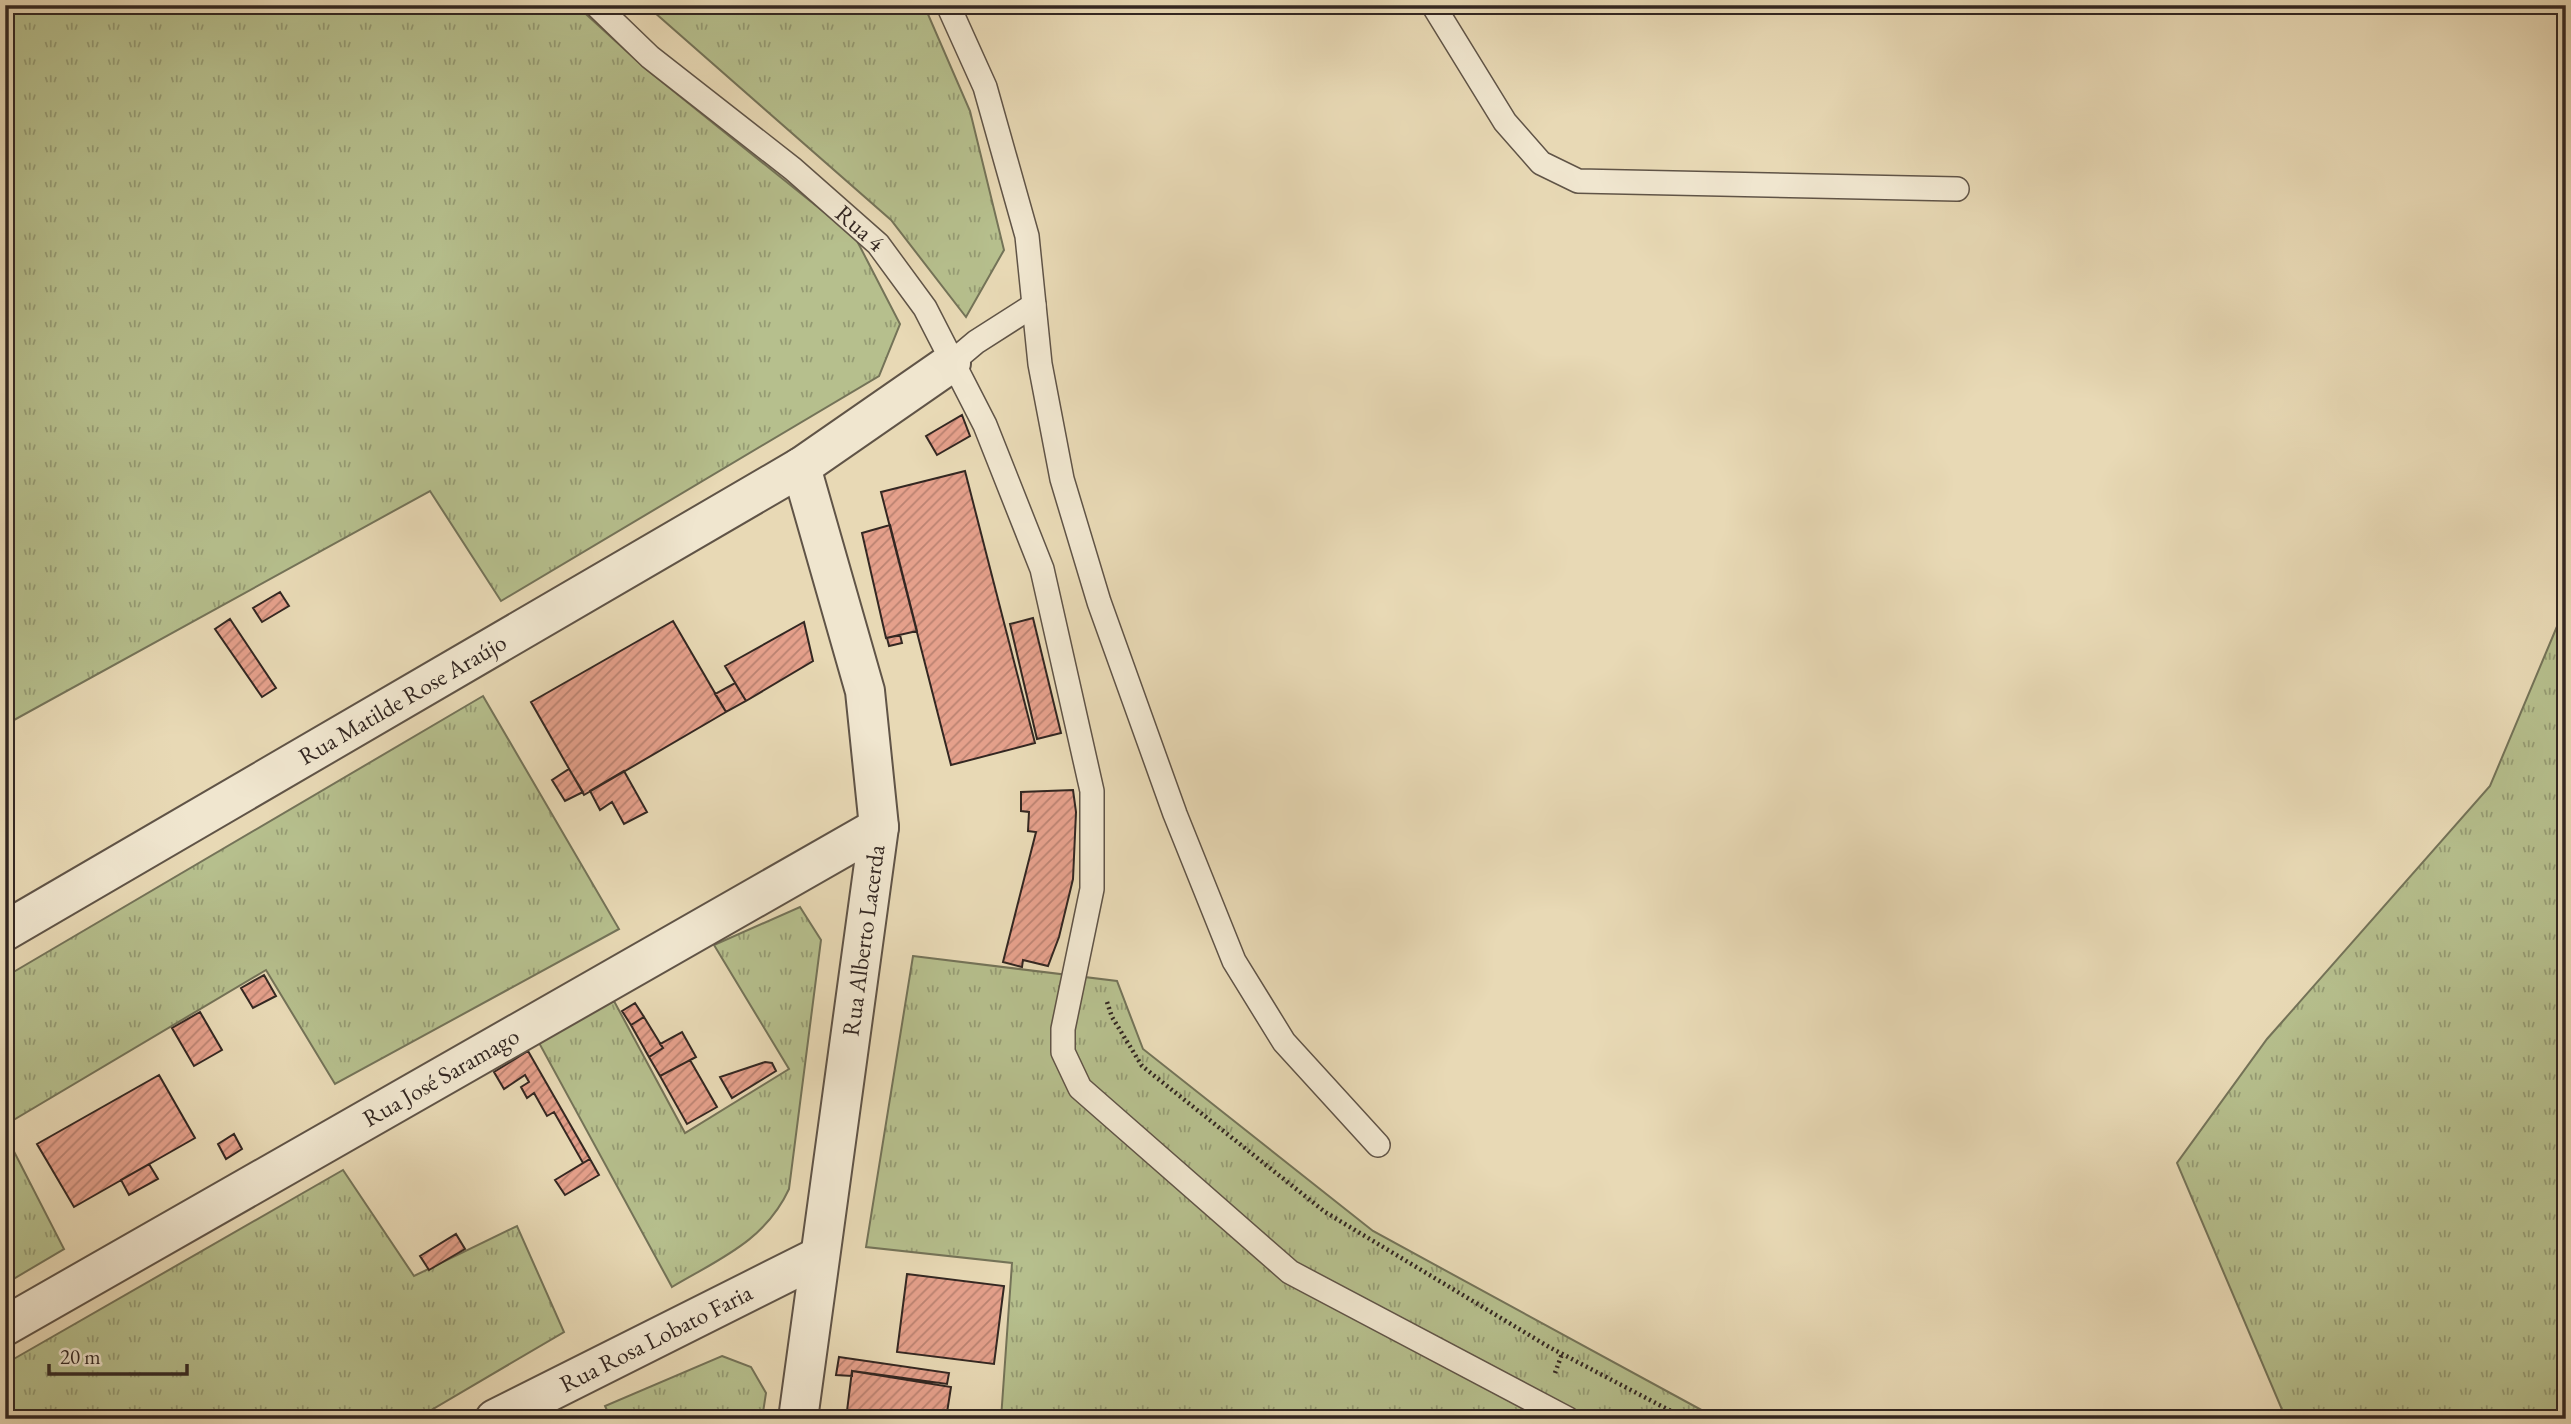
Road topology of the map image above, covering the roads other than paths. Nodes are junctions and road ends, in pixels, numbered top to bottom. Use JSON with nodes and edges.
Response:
{"nodes":[{"id":1,"x":596,"y":5,"type":"edge"},
{"id":2,"x":948,"y":5,"type":"edge"},
{"id":3,"x":1433,"y":5,"type":"edge"},
{"id":4,"x":1957,"y":188,"type":"dead end"},
{"id":5,"x":1034,"y":305,"type":"junction"},
{"id":6,"x":951,"y":363,"type":"junction"},
{"id":7,"x":801,"y":467,"type":"junction"},
{"id":8,"x":879,"y":827,"type":"junction"},
{"id":9,"x":5,"y":930,"type":"edge"},
{"id":10,"x":1378,"y":1145,"type":"dead end"},
{"id":11,"x":818,"y":1257,"type":"junction"},
{"id":12,"x":5,"y":1326,"type":"edge"},
{"id":13,"x":495,"y":1419,"type":"edge"},
{"id":14,"x":798,"y":1419,"type":"edge"},
{"id":15,"x":1568,"y":1419,"type":"edge"}],
"edges":[{"from":1,"to":6,"type":"lane","name":"Rua 4"},
{"from":2,"to":5,"type":"lane"},
{"from":3,"to":4,"type":"lane"},
{"from":5,"to":6,"type":"lane"},
{"from":5,"to":10,"type":"lane"},
{"from":6,"to":7,"type":"street"},
{"from":6,"to":15,"type":"lane","name":"Rua 4"},
{"from":7,"to":8,"type":"street","name":"Rua Alberto Lacerda"},
{"from":7,"to":9,"type":"street","name":"Rua Matilde Rose Araújo"},
{"from":8,"to":11,"type":"street","name":"Rua Alberto Lacerda"},
{"from":8,"to":12,"type":"street","name":"Rua José Saramago"},
{"from":11,"to":13,"type":"street","name":"Rua Rosa Lobato Faria"},
{"from":11,"to":14,"type":"street","name":"Rua Alberto Lacerda"}]}
